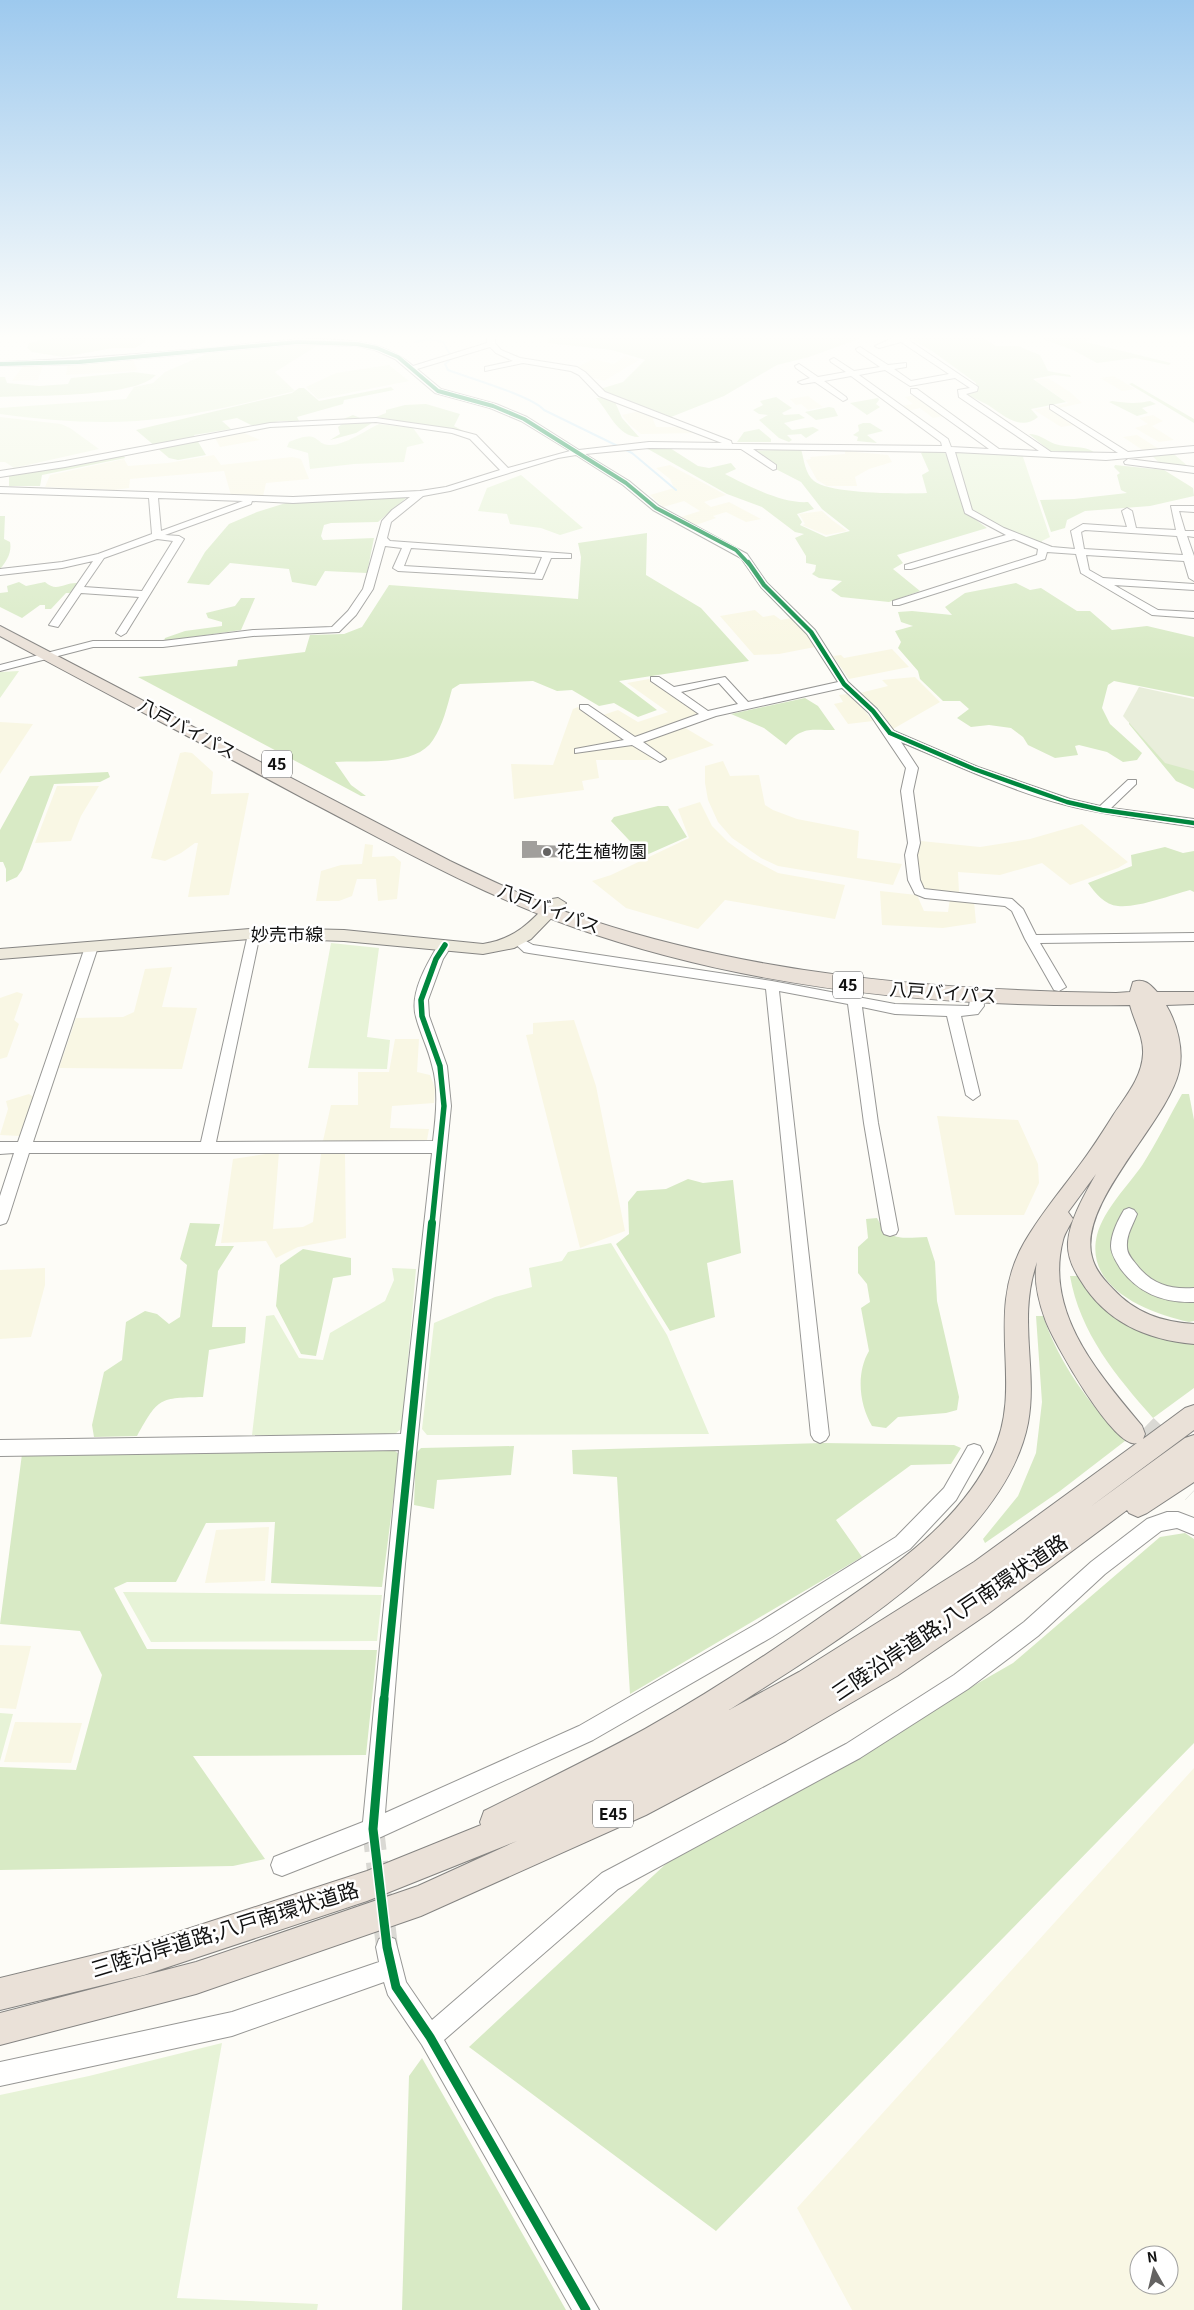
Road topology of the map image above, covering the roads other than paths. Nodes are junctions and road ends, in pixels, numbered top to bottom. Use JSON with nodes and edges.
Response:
{"nodes":[{"id":1,"x":166,"y":445,"type":"edge"},
{"id":2,"x":481,"y":445,"type":"edge"},
{"id":3,"x":565,"y":445,"type":"edge"},
{"id":4,"x":736,"y":445,"type":"edge"},
{"id":5,"x":947,"y":445,"type":"edge"},
{"id":6,"x":990,"y":445,"type":"edge"},
{"id":7,"x":1035,"y":445,"type":"edge"},
{"id":8,"x":1110,"y":445,"type":"edge"},
{"id":9,"x":739,"y":446,"type":"junction"},
{"id":10,"x":949,"y":449,"type":"junction"},
{"id":11,"x":1194,"y":450,"type":"edge"},
{"id":12,"x":576,"y":452,"type":"junction"},
{"id":13,"x":996,"y":452,"type":"junction"},
{"id":14,"x":1173,"y":452,"type":"junction"},
{"id":15,"x":1050,"y":455,"type":"junction"},
{"id":16,"x":1128,"y":456,"type":"junction"},
{"id":17,"x":1106,"y":457,"type":"junction"},
{"id":18,"x":773,"y":467,"type":"dead end"},
{"id":19,"x":1194,"y":469,"type":"edge"},
{"id":20,"x":506,"y":471,"type":"junction"},
{"id":21,"x":0,"y":474,"type":"edge"},
{"id":22,"x":0,"y":490,"type":"edge"},
{"id":23,"x":420,"y":494,"type":"junction"},
{"id":24,"x":153,"y":495,"type":"junction"},
{"id":25,"x":254,"y":499,"type":"junction"},
{"id":26,"x":1194,"y":509,"type":"edge"},
{"id":27,"x":1126,"y":511,"type":"dead end"},
{"id":28,"x":1132,"y":530,"type":"junction"},
{"id":29,"x":1181,"y":533,"type":"junction"},
{"id":30,"x":1194,"y":534,"type":"edge"},
{"id":31,"x":157,"y":536,"type":"junction"},
{"id":32,"x":1014,"y":536,"type":"junction"},
{"id":33,"x":382,"y":538,"type":"junction"},
{"id":34,"x":408,"y":545,"type":"junction"},
{"id":35,"x":1043,"y":548,"type":"junction"},
{"id":36,"x":1080,"y":552,"type":"junction"},
{"id":37,"x":548,"y":554,"type":"junction"},
{"id":38,"x":101,"y":556,"type":"junction"},
{"id":39,"x":568,"y":556,"type":"dead end"},
{"id":40,"x":1191,"y":559,"type":"edge"},
{"id":41,"x":908,"y":568,"type":"dead end"},
{"id":42,"x":0,"y":572,"type":"edge"},
{"id":43,"x":1194,"y":578,"type":"edge"},
{"id":44,"x":1101,"y":581,"type":"junction"},
{"id":45,"x":1194,"y":587,"type":"edge"},
{"id":46,"x":79,"y":590,"type":"junction"},
{"id":47,"x":145,"y":594,"type":"junction"},
{"id":48,"x":896,"y":603,"type":"dead end"},
{"id":49,"x":1194,"y":615,"type":"edge"},
{"id":50,"x":0,"y":618,"type":"edge"},
{"id":51,"x":54,"y":625,"type":"dead end"},
{"id":52,"x":0,"y":630,"type":"edge"},
{"id":53,"x":121,"y":633,"type":"dead end"},
{"id":54,"x":53,"y":653,"type":"junction"},
{"id":55,"x":0,"y":668,"type":"edge"},
{"id":56,"x":655,"y":679,"type":"dead end"},
{"id":57,"x":844,"y":684,"type":"junction"},
{"id":58,"x":671,"y":691,"type":"junction"},
{"id":59,"x":746,"y":706,"type":"junction"},
{"id":60,"x":584,"y":707,"type":"dead end"},
{"id":61,"x":707,"y":716,"type":"junction"},
{"id":62,"x":890,"y":733,"type":"junction"},
{"id":63,"x":635,"y":741,"type":"junction"},
{"id":64,"x":578,"y":751,"type":"dead end"},
{"id":65,"x":660,"y":759,"type":"dead end"},
{"id":66,"x":1132,"y":782,"type":"dead end"},
{"id":67,"x":1102,"y":810,"type":"junction"},
{"id":68,"x":1194,"y":823,"type":"edge"},
{"id":69,"x":554,"y":907,"type":"junction"},
{"id":70,"x":254,"y":934,"type":"junction"},
{"id":71,"x":1194,"y":937,"type":"edge"},
{"id":72,"x":1031,"y":939,"type":"junction"},
{"id":73,"x":519,"y":941,"type":"junction"},
{"id":74,"x":445,"y":945,"type":"junction"},
{"id":75,"x":91,"y":947,"type":"junction"},
{"id":76,"x":0,"y":954,"type":"edge"},
{"id":77,"x":772,"y":985,"type":"junction"},
{"id":78,"x":1194,"y":985,"type":"edge"},
{"id":79,"x":1059,"y":987,"type":"junction"},
{"id":80,"x":1144,"y":995,"type":"junction"},
{"id":81,"x":976,"y":997,"type":"junction"},
{"id":82,"x":1194,"y":998,"type":"edge"},
{"id":83,"x":854,"y":1001,"type":"junction"},
{"id":84,"x":953,"y":1011,"type":"junction"},
{"id":85,"x":973,"y":1095,"type":"dead end"},
{"id":86,"x":207,"y":1147,"type":"junction"},
{"id":87,"x":439,"y":1147,"type":"junction"},
{"id":88,"x":0,"y":1148,"type":"edge"},
{"id":89,"x":24,"y":1148,"type":"junction"},
{"id":90,"x":1094,"y":1177,"type":"junction"},
{"id":91,"x":1129,"y":1214,"type":"dead end"},
{"id":92,"x":0,"y":1218,"type":"edge"},
{"id":93,"x":890,"y":1230,"type":"dead end"},
{"id":94,"x":1194,"y":1295,"type":"edge"},
{"id":95,"x":1194,"y":1334,"type":"edge"},
{"id":96,"x":1194,"y":1416,"type":"edge"},
{"id":97,"x":820,"y":1435,"type":"dead end"},
{"id":98,"x":409,"y":1442,"type":"junction"},
{"id":99,"x":1147,"y":1446,"type":"junction"},
{"id":100,"x":1194,"y":1446,"type":"edge"},
{"id":101,"x":0,"y":1448,"type":"edge"},
{"id":102,"x":974,"y":1452,"type":"dead end"},
{"id":103,"x":1194,"y":1468,"type":"edge"},
{"id":104,"x":1194,"y":1527,"type":"edge"},
{"id":105,"x":979,"y":1604,"type":"junction"},
{"id":106,"x":373,"y":1829,"type":"junction"},
{"id":107,"x":282,"y":1864,"type":"dead end"},
{"id":108,"x":368,"y":1886,"type":"junction"},
{"id":109,"x":0,"y":1994,"type":"edge"},
{"id":110,"x":0,"y":2029,"type":"edge"},
{"id":111,"x":430,"y":2037,"type":"junction"},
{"id":112,"x":0,"y":2074,"type":"edge"},
{"id":113,"x":586,"y":2310,"type":"edge"}],
"edges":[{"from":1,"to":21,"type":"street"},
{"from":2,"to":20,"type":"street"},
{"from":3,"to":12,"type":"street"},
{"from":4,"to":9,"type":"street"},
{"from":5,"to":10,"type":"street"},
{"from":6,"to":13,"type":"street"},
{"from":7,"to":15,"type":"street"},
{"from":8,"to":16,"type":"street"},
{"from":9,"to":10,"type":"street"},
{"from":9,"to":12,"type":"street"},
{"from":9,"to":18,"type":"street"},
{"from":10,"to":13,"type":"street"},
{"from":10,"to":32,"type":"street"},
{"from":11,"to":14,"type":"street"},
{"from":12,"to":20,"type":"street"},
{"from":12,"to":57,"type":"street"},
{"from":13,"to":15,"type":"street"},
{"from":14,"to":16,"type":"street"},
{"from":14,"to":19,"type":"street"},
{"from":15,"to":17,"type":"street"},
{"from":16,"to":17,"type":"street"},
{"from":17,"to":19,"type":"street"},
{"from":20,"to":23,"type":"street"},
{"from":22,"to":24,"type":"street"},
{"from":23,"to":25,"type":"street"},
{"from":23,"to":33,"type":"street"},
{"from":24,"to":25,"type":"street"},
{"from":24,"to":31,"type":"street"},
{"from":25,"to":31,"type":"street"},
{"from":26,"to":29,"type":"street"},
{"from":27,"to":28,"type":"street"},
{"from":28,"to":29,"type":"street"},
{"from":28,"to":36,"type":"street"},
{"from":29,"to":30,"type":"street"},
{"from":29,"to":40,"type":"street"},
{"from":31,"to":38,"type":"street"},
{"from":31,"to":47,"type":"street"},
{"from":32,"to":35,"type":"street"},
{"from":32,"to":41,"type":"street"},
{"from":33,"to":34,"type":"street"},
{"from":33,"to":54,"type":"street"},
{"from":34,"to":37,"type":"street"},
{"from":34,"to":37,"type":"street"},
{"from":35,"to":36,"type":"street"},
{"from":35,"to":48,"type":"street"},
{"from":36,"to":40,"type":"street"},
{"from":36,"to":44,"type":"street"},
{"from":37,"to":39,"type":"street"},
{"from":38,"to":42,"type":"street"},
{"from":38,"to":46,"type":"street"},
{"from":40,"to":43,"type":"street"},
{"from":44,"to":45,"type":"street"},
{"from":44,"to":49,"type":"street"},
{"from":46,"to":47,"type":"street"},
{"from":46,"to":51,"type":"street"},
{"from":47,"to":53,"type":"street"},
{"from":50,"to":54,"type":"highway","name":"八戸バイパス","number":"45"},
{"from":52,"to":54,"type":"highway","name":"八戸バイパス","number":"45"},
{"from":54,"to":55,"type":"street"},
{"from":54,"to":69,"type":"highway","name":"八戸バイパス","number":"45"},
{"from":56,"to":58,"type":"street"},
{"from":57,"to":59,"type":"street"},
{"from":57,"to":62,"type":"street"},
{"from":58,"to":59,"type":"street"},
{"from":58,"to":61,"type":"street"},
{"from":59,"to":61,"type":"street"},
{"from":60,"to":63,"type":"street"},
{"from":61,"to":63,"type":"street"},
{"from":62,"to":67,"type":"street"},
{"from":62,"to":72,"type":"street"},
{"from":63,"to":64,"type":"street"},
{"from":63,"to":65,"type":"street"},
{"from":66,"to":67,"type":"street"},
{"from":67,"to":68,"type":"street"},
{"from":69,"to":73,"type":"main road","name":"妙売市線"},
{"from":69,"to":79,"type":"highway","name":"八戸バイパス","number":"45"},
{"from":69,"to":81,"type":"highway","name":"八戸バイパス","number":"45"},
{"from":70,"to":74,"type":"main road","name":"妙売市線"},
{"from":70,"to":75,"type":"main road","name":"妙売市線"},
{"from":70,"to":86,"type":"street"},
{"from":71,"to":72,"type":"street"},
{"from":72,"to":79,"type":"street"},
{"from":73,"to":74,"type":"main road","name":"妙売市線"},
{"from":73,"to":77,"type":"street"},
{"from":74,"to":87,"type":"street"},
{"from":75,"to":76,"type":"main road","name":"妙売市線"},
{"from":75,"to":89,"type":"street"},
{"from":77,"to":83,"type":"street"},
{"from":77,"to":97,"type":"street"},
{"from":78,"to":80,"type":"highway","number":"45"},
{"from":79,"to":80,"type":"highway","name":"八戸バイパス","number":"45"},
{"from":80,"to":81,"type":"highway","name":"八戸バイパス","number":"45"},
{"from":80,"to":82,"type":"highway","number":"45"},
{"from":80,"to":90,"type":"highway"},
{"from":81,"to":84,"type":"street"},
{"from":83,"to":84,"type":"street"},
{"from":83,"to":93,"type":"street"},
{"from":84,"to":85,"type":"street"},
{"from":86,"to":87,"type":"street"},
{"from":86,"to":89,"type":"street"},
{"from":87,"to":98,"type":"street"},
{"from":88,"to":89,"type":"street"},
{"from":89,"to":92,"type":"street"},
{"from":90,"to":95,"type":"highway"},
{"from":90,"to":99,"type":"highway"},
{"from":90,"to":108,"type":"highway"},
{"from":91,"to":94,"type":"street"},
{"from":96,"to":99,"type":"highway","number":"E45"},
{"from":98,"to":101,"type":"street"},
{"from":98,"to":106,"type":"street"},
{"from":99,"to":100,"type":"highway","number":"E45"},
{"from":99,"to":105,"type":"highway","name":"三陸沿岸道路;八戸南環状道路","number":"E45"},
{"from":99,"to":108,"type":"highway","name":"三陸沿岸道路;八戸南環状道路","number":"E45"},
{"from":102,"to":106,"type":"street"},
{"from":103,"to":105,"type":"highway"},
{"from":104,"to":111,"type":"street"},
{"from":105,"to":110,"type":"highway","name":"三陸沿岸道路;八戸南環状道路","number":"E45"},
{"from":106,"to":107,"type":"street"},
{"from":108,"to":109,"type":"highway","name":"三陸沿岸道路;八戸南環状道路","number":"E45"},
{"from":111,"to":112,"type":"street"},
{"from":111,"to":113,"type":"street"}]}
